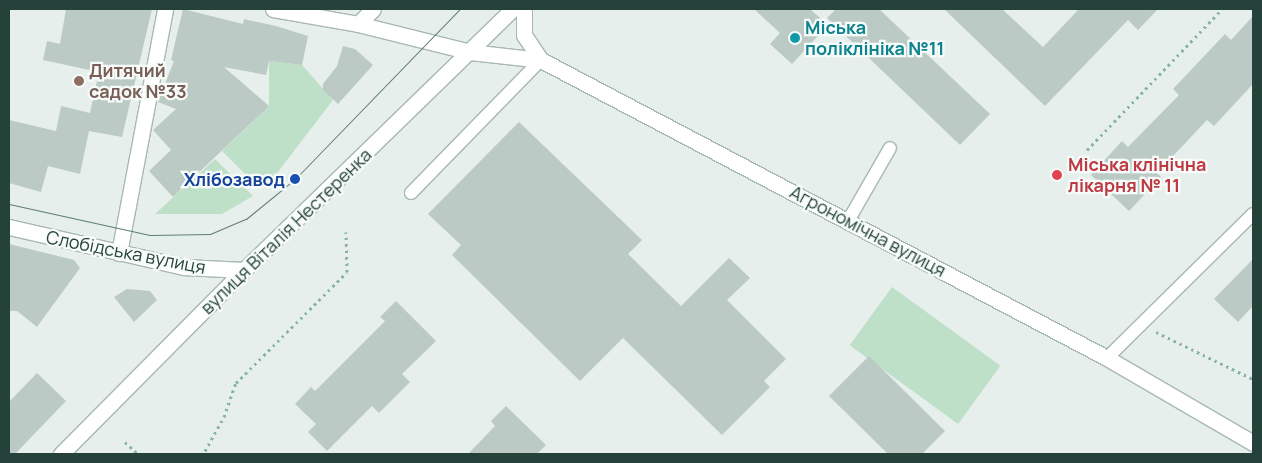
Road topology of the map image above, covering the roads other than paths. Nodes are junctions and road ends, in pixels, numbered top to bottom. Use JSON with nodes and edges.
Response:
{"nodes":[{"id":1,"x":165,"y":9,"type":"edge"},
{"id":2,"x":273,"y":9,"type":"edge"},
{"id":3,"x":374,"y":9,"type":"edge"},
{"id":4,"x":512,"y":9,"type":"edge"},
{"id":5,"x":524,"y":9,"type":"edge"},
{"id":6,"x":327,"y":14,"type":"edge"},
{"id":7,"x":358,"y":24,"type":"junction"},
{"id":8,"x":470,"y":52,"type":"junction"},
{"id":9,"x":541,"y":60,"type":"junction"},
{"id":10,"x":890,"y":148,"type":"dead end"},
{"id":11,"x":411,"y":193,"type":"dead end"},
{"id":12,"x":1253,"y":214,"type":"edge"},
{"id":13,"x":848,"y":221,"type":"junction"},
{"id":14,"x":9,"y":227,"type":"edge"},
{"id":15,"x":118,"y":253,"type":"junction"},
{"id":16,"x":244,"y":270,"type":"junction"},
{"id":17,"x":1106,"y":358,"type":"junction"},
{"id":18,"x":1253,"y":443,"type":"edge"},
{"id":19,"x":61,"y":454,"type":"edge"}],
"edges":[{"from":1,"to":15,"type":"street"},
{"from":2,"to":6,"type":"street","name":"Агрономічна вулиця"},
{"from":3,"to":7,"type":"street"},
{"from":4,"to":8,"type":"street","name":"вулиця Віталія Нестеренка"},
{"from":5,"to":9,"type":"street"},
{"from":6,"to":7,"type":"street","name":"Агрономічна вулиця"},
{"from":7,"to":8,"type":"street","name":"Агрономічна вулиця"},
{"from":8,"to":9,"type":"street","name":"Агрономічна вулиця"},
{"from":8,"to":16,"type":"street","name":"вулиця Віталія Нестеренка"},
{"from":9,"to":11,"type":"lane"},
{"from":9,"to":13,"type":"street","name":"Агрономічна вулиця"},
{"from":10,"to":13,"type":"lane"},
{"from":12,"to":17,"type":"lane"},
{"from":13,"to":17,"type":"street","name":"Агрономічна вулиця"},
{"from":14,"to":15,"type":"street","name":"Слобідська вулиця"},
{"from":15,"to":16,"type":"street","name":"Слобідська вулиця"},
{"from":16,"to":19,"type":"street","name":"вулиця Віталія Нестеренка"},
{"from":17,"to":18,"type":"street","name":"Агрономічна вулиця"}]}
